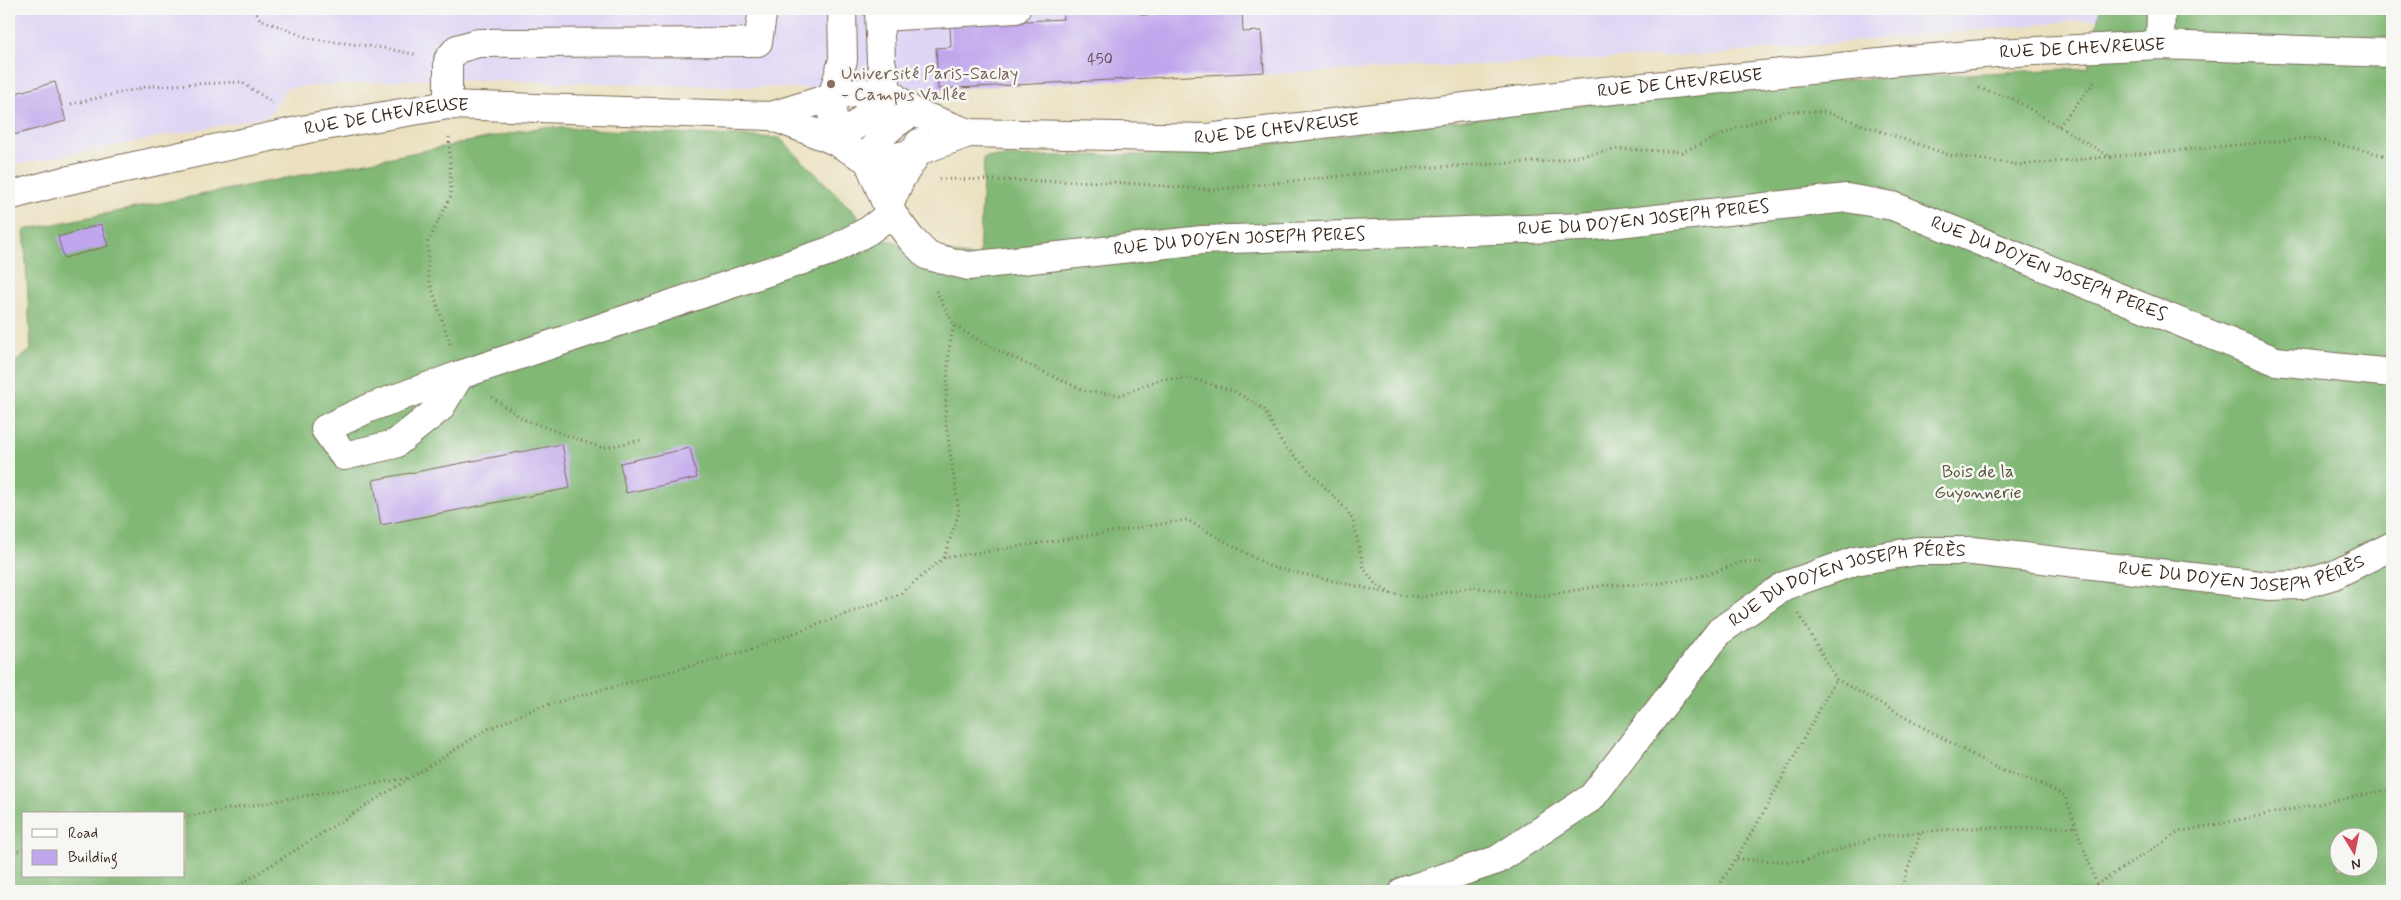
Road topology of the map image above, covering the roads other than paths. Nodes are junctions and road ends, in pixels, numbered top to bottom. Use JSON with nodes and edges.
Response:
{"nodes":[{"id":1,"x":764,"y":9,"type":"edge"},
{"id":2,"x":842,"y":9,"type":"edge"},
{"id":3,"x":1016,"y":9,"type":"edge"},
{"id":4,"x":2161,"y":9,"type":"edge"},
{"id":5,"x":880,"y":13,"type":"edge"},
{"id":6,"x":2160,"y":45,"type":"junction"},
{"id":7,"x":2392,"y":53,"type":"edge"},
{"id":8,"x":888,"y":92,"type":"junction"},
{"id":9,"x":832,"y":97,"type":"junction"},
{"id":10,"x":448,"y":105,"type":"junction"},
{"id":11,"x":913,"y":112,"type":"junction"},
{"id":12,"x":771,"y":116,"type":"junction"},
{"id":13,"x":969,"y":133,"type":"junction"},
{"id":14,"x":833,"y":140,"type":"junction"},
{"id":15,"x":919,"y":152,"type":"junction"},
{"id":16,"x":868,"y":160,"type":"junction"},
{"id":17,"x":9,"y":196,"type":"edge"},
{"id":18,"x":890,"y":210,"type":"junction"},
{"id":19,"x":2392,"y":373,"type":"edge"},
{"id":20,"x":460,"y":375,"type":"dead end"},
{"id":21,"x":2392,"y":546,"type":"edge"},
{"id":22,"x":1404,"y":891,"type":"edge"}],
"edges":[{"from":1,"to":10,"type":"street"},
{"from":2,"to":9,"type":"street"},
{"from":3,"to":5,"type":"street"},
{"from":4,"to":6,"type":"street"},
{"from":5,"to":8,"type":"street"},
{"from":6,"to":7,"type":"street","name":"RUE DE CHEVREUSE"},
{"from":6,"to":13,"type":"street","name":"RUE DE CHEVREUSE"},
{"from":8,"to":9,"type":"street"},
{"from":8,"to":11,"type":"street"},
{"from":8,"to":14,"type":"street"},
{"from":9,"to":12,"type":"street"},
{"from":9,"to":14,"type":"street"},
{"from":10,"to":12,"type":"street","name":"RUE DE CHEVREUSE"},
{"from":10,"to":17,"type":"street","name":"RUE DE CHEVREUSE"},
{"from":11,"to":13,"type":"street"},
{"from":11,"to":15,"type":"street"},
{"from":11,"to":16,"type":"street"},
{"from":12,"to":14,"type":"street"},
{"from":13,"to":15,"type":"street"},
{"from":14,"to":16,"type":"street"},
{"from":15,"to":16,"type":"street"},
{"from":15,"to":18,"type":"street"},
{"from":16,"to":18,"type":"street","name":"RUE DU DOYEN JOSEPH PERES"},
{"from":18,"to":19,"type":"street","name":"RUE DU DOYEN JOSEPH PERES"},
{"from":18,"to":20,"type":"street"},
{"from":21,"to":22,"type":"street","name":"RUE DU DOYEN JOSEPH PÉRÈS"}]}
